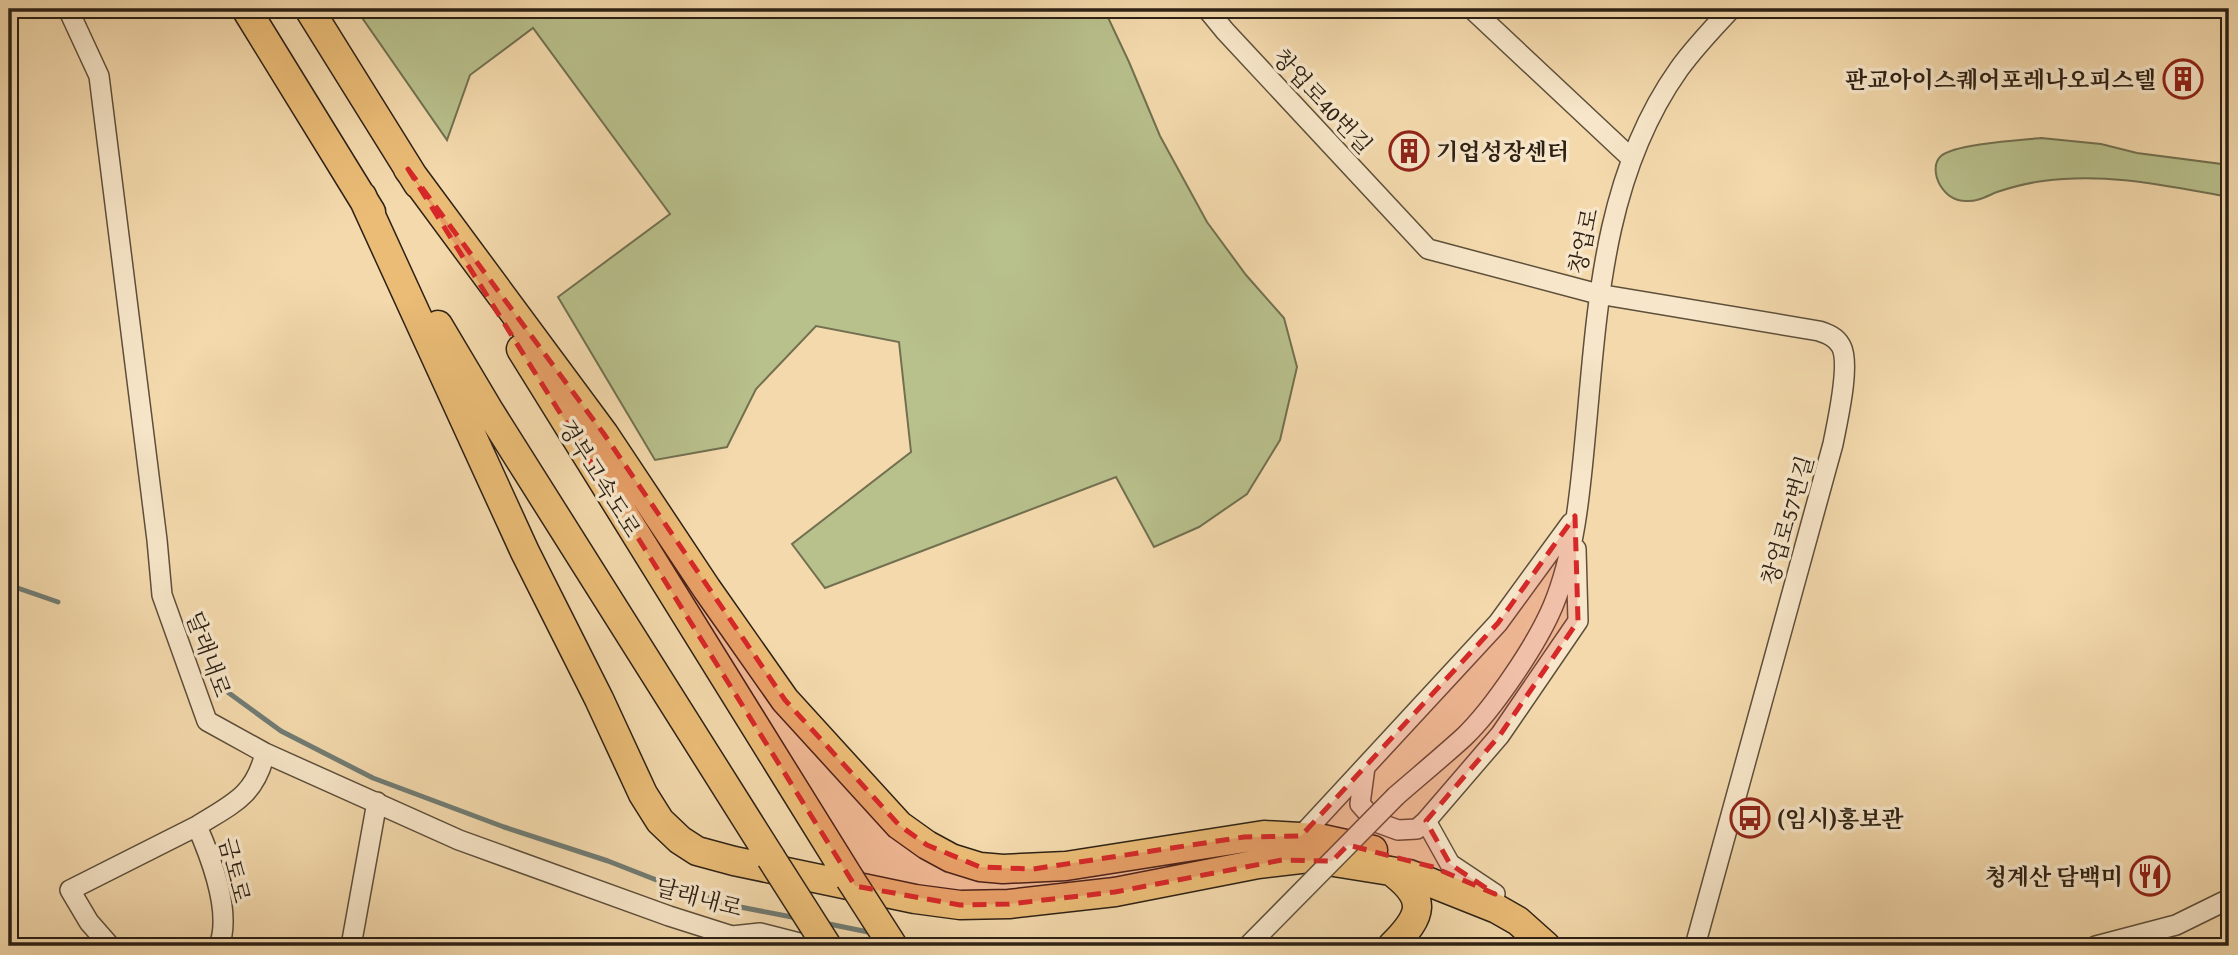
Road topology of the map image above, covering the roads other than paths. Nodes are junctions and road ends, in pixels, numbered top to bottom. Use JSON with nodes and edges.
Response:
{"nodes":[{"id":1,"x":68,"y":9,"type":"edge"},
{"id":2,"x":246,"y":9,"type":"edge"},
{"id":3,"x":309,"y":9,"type":"edge"},
{"id":4,"x":1208,"y":9,"type":"edge"},
{"id":5,"x":1472,"y":9,"type":"edge"},
{"id":6,"x":1731,"y":9,"type":"edge"},
{"id":7,"x":1632,"y":159,"type":"junction"},
{"id":8,"x":408,"y":169,"type":"junction"},
{"id":9,"x":362,"y":196,"type":"junction"},
{"id":10,"x":1598,"y":294,"type":"junction"},
{"id":11,"x":1575,"y":516,"type":"junction"},
{"id":12,"x":265,"y":753,"type":"junction"},
{"id":13,"x":1365,"y":767,"type":"junction"},
{"id":14,"x":377,"y":802,"type":"junction"},
{"id":15,"x":1426,"y":821,"type":"junction"},
{"id":16,"x":197,"y":826,"type":"junction"},
{"id":17,"x":1301,"y":836,"type":"junction"},
{"id":18,"x":1389,"y":869,"type":"junction"},
{"id":19,"x":1495,"y":894,"type":"junction"},
{"id":20,"x":2229,"y":899,"type":"edge"},
{"id":21,"x":110,"y":946,"type":"edge"},
{"id":22,"x":219,"y":946,"type":"edge"},
{"id":23,"x":351,"y":946,"type":"edge"},
{"id":24,"x":811,"y":946,"type":"edge"},
{"id":25,"x":827,"y":946,"type":"edge"},
{"id":26,"x":893,"y":946,"type":"edge"},
{"id":27,"x":1248,"y":946,"type":"edge"},
{"id":28,"x":1392,"y":946,"type":"edge"},
{"id":29,"x":1546,"y":946,"type":"edge"},
{"id":30,"x":1551,"y":946,"type":"edge"},
{"id":31,"x":1695,"y":946,"type":"edge"},
{"id":32,"x":2096,"y":946,"type":"edge"}],
"edges":[{"from":1,"to":12,"type":"street","name":"달래내로"},
{"from":2,"to":9,"type":"highway"},
{"from":3,"to":8,"type":"highway","name":"경부고속도로"},
{"from":4,"to":10,"type":"street","name":"창업로40번길"},
{"from":5,"to":7,"type":"street"},
{"from":6,"to":7,"type":"street","name":"창업로"},
{"from":7,"to":10,"type":"street","name":"창업로"},
{"from":8,"to":17,"type":"highway"},
{"from":8,"to":26,"type":"highway","name":"경부고속도로","bridge":true},
{"from":9,"to":18,"type":"highway"},
{"from":9,"to":25,"type":"highway","bridge":true},
{"from":10,"to":11,"type":"street","name":"창업로"},
{"from":10,"to":31,"type":"street","name":"창업로57번길"},
{"from":11,"to":13,"type":"street"},
{"from":11,"to":15,"type":"street"},
{"from":11,"to":27,"type":"street","bridge":true},
{"from":12,"to":14,"type":"street","name":"달래내로"},
{"from":12,"to":16,"type":"street","name":"금토로"},
{"from":13,"to":15,"type":"street"},
{"from":13,"to":17,"type":"street"},
{"from":14,"to":23,"type":"street"},
{"from":14,"to":24,"type":"street","name":"달래내로"},
{"from":15,"to":19,"type":"street"},
{"from":16,"to":21,"type":"street"},
{"from":16,"to":22,"type":"street","name":"금토로"},
{"from":17,"to":19,"type":"highway"},
{"from":18,"to":28,"type":"highway"},
{"from":18,"to":29,"type":"highway"},
{"from":19,"to":30,"type":"highway"},
{"from":20,"to":32,"type":"street"}]}
